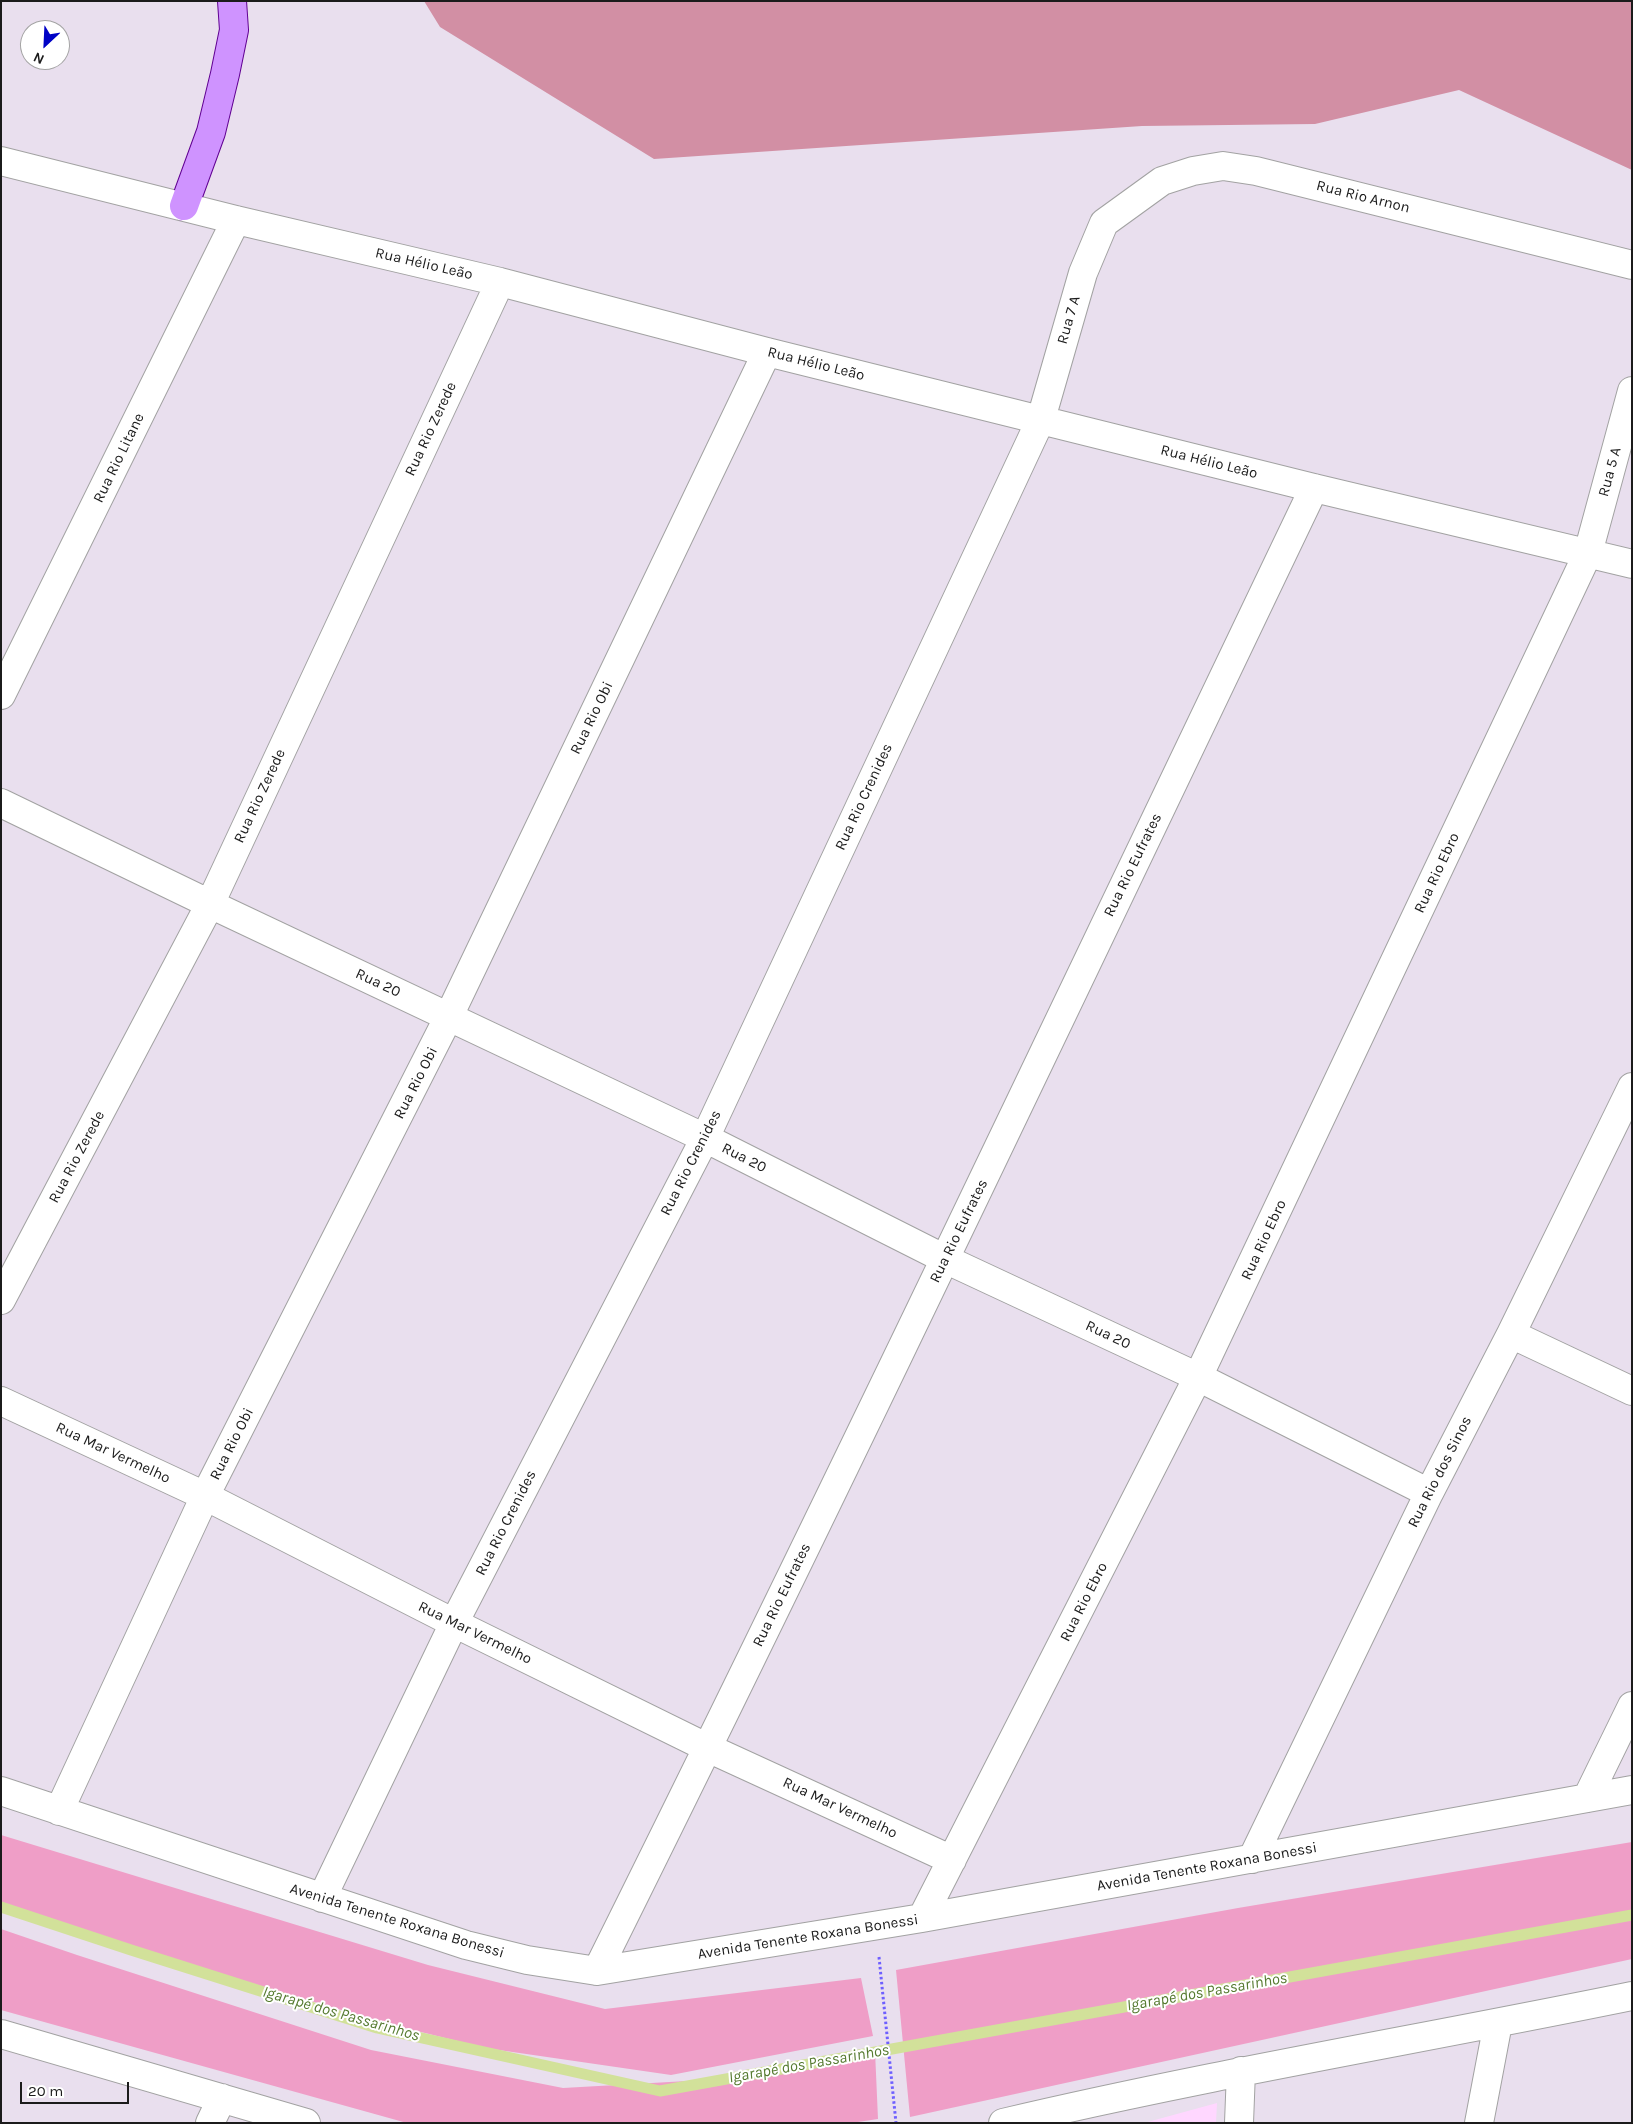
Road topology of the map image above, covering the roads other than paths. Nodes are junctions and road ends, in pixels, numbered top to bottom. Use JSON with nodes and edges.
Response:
{"nodes":[{"id":1,"x":232,"y":1,"type":"edge"},
{"id":2,"x":1,"y":161,"type":"edge"},
{"id":3,"x":184,"y":206,"type":"junction"},
{"id":4,"x":236,"y":220,"type":"junction"},
{"id":5,"x":1104,"y":223,"type":"joint"},
{"id":6,"x":1632,"y":265,"type":"edge"},
{"id":7,"x":500,"y":282,"type":"junction"},
{"id":8,"x":767,"y":352,"type":"junction"},
{"id":9,"x":1632,"y":390,"type":"edge"},
{"id":10,"x":1041,"y":419,"type":"junction"},
{"id":11,"x":1314,"y":488,"type":"junction"},
{"id":12,"x":1588,"y":553,"type":"junction"},
{"id":13,"x":1632,"y":564,"type":"edge"},
{"id":14,"x":1,"y":695,"type":"edge"},
{"id":15,"x":1,"y":803,"type":"edge"},
{"id":16,"x":210,"y":904,"type":"junction"},
{"id":17,"x":450,"y":1016,"type":"junction"},
{"id":18,"x":1632,"y":1087,"type":"edge"},
{"id":19,"x":705,"y":1138,"type":"junction"},
{"id":20,"x":945,"y":1259,"type":"junction"},
{"id":21,"x":1,"y":1300,"type":"edge"},
{"id":22,"x":1511,"y":1334,"type":"junction"},
{"id":23,"x":1198,"y":1377,"type":"junction"},
{"id":24,"x":1632,"y":1391,"type":"edge"},
{"id":25,"x":1,"y":1401,"type":"edge"},
{"id":26,"x":1429,"y":1493,"type":"junction"},
{"id":27,"x":205,"y":1496,"type":"junction"},
{"id":28,"x":454,"y":1623,"type":"junction"},
{"id":29,"x":1632,"y":1706,"type":"edge"},
{"id":30,"x":708,"y":1748,"type":"junction"},
{"id":31,"x":1632,"y":1790,"type":"edge"},
{"id":32,"x":1,"y":1791,"type":"edge"},
{"id":33,"x":1587,"y":1798,"type":"junction"},
{"id":34,"x":59,"y":1811,"type":"junction"},
{"id":35,"x":1252,"y":1858,"type":"junction"},
{"id":36,"x":952,"y":1860,"type":"junction"},
{"id":37,"x":322,"y":1898,"type":"junction"},
{"id":38,"x":922,"y":1918,"type":"junction"},
{"id":39,"x":597,"y":1971,"type":"junction"},
{"id":40,"x":1632,"y":1996,"type":"edge"},
{"id":41,"x":1498,"y":2024,"type":"junction"},
{"id":42,"x":1,"y":2034,"type":"edge"},
{"id":43,"x":1241,"y":2071,"type":"junction"},
{"id":44,"x":222,"y":2098,"type":"junction"},
{"id":45,"x":210,"y":2123,"type":"edge"},
{"id":46,"x":306,"y":2123,"type":"edge"},
{"id":47,"x":1002,"y":2123,"type":"edge"},
{"id":48,"x":1239,"y":2123,"type":"edge"},
{"id":49,"x":1479,"y":2123,"type":"edge"}],
"edges":[{"from":1,"to":3,"type":"main road"},
{"from":2,"to":3,"type":"street","name":"Rua Hélio Leão"},
{"from":3,"to":4,"type":"street","name":"Rua Hélio Leão"},
{"from":4,"to":7,"type":"street","name":"Rua Hélio Leão"},
{"from":4,"to":14,"type":"street","name":"Rua Rio Litane"},
{"from":5,"to":6,"type":"street","name":"Rua Rio Arnon"},
{"from":5,"to":10,"type":"street","name":"Rua 7 A"},
{"from":7,"to":8,"type":"street","name":"Rua Hélio Leão"},
{"from":7,"to":16,"type":"street","name":"Rua Rio Zerede"},
{"from":8,"to":10,"type":"street","name":"Rua Hélio Leão"},
{"from":8,"to":17,"type":"street","name":"Rua Rio Obi"},
{"from":9,"to":12,"type":"street","name":"Rua 5 A"},
{"from":10,"to":11,"type":"street","name":"Rua Hélio Leão"},
{"from":10,"to":19,"type":"street","name":"Rua Rio Crenides"},
{"from":11,"to":12,"type":"street","name":"Rua Hélio Leão"},
{"from":11,"to":20,"type":"street","name":"Rua Rio Eufrates"},
{"from":12,"to":13,"type":"street","name":"Rua Hélio Leão"},
{"from":12,"to":23,"type":"street","name":"Rua Rio Ebro"},
{"from":15,"to":16,"type":"street","name":"Rua 20"},
{"from":16,"to":17,"type":"street","name":"Rua 20"},
{"from":16,"to":21,"type":"street","name":"Rua Rio Zerede"},
{"from":17,"to":19,"type":"street","name":"Rua 20"},
{"from":17,"to":27,"type":"street","name":"Rua Rio Obi"},
{"from":18,"to":22,"type":"street","name":"Rua Rio dos Sinos"},
{"from":19,"to":20,"type":"street","name":"Rua 20"},
{"from":19,"to":28,"type":"street","name":"Rua Rio Crenides"},
{"from":20,"to":23,"type":"street","name":"Rua 20"},
{"from":20,"to":30,"type":"street","name":"Rua Rio Eufrates"},
{"from":22,"to":24,"type":"street"},
{"from":22,"to":26,"type":"street","name":"Rua Rio dos Sinos"},
{"from":23,"to":26,"type":"street","name":"Rua 20"},
{"from":23,"to":36,"type":"street","name":"Rua Rio Ebro"},
{"from":25,"to":27,"type":"street","name":"Rua Mar Vermelho"},
{"from":26,"to":35,"type":"street","name":"Rua Rio dos Sinos"},
{"from":27,"to":28,"type":"street","name":"Rua Mar Vermelho"},
{"from":27,"to":34,"type":"street","name":"Rua Rio Obi"},
{"from":28,"to":30,"type":"street","name":"Rua Mar Vermelho"},
{"from":28,"to":37,"type":"street","name":"Rua Rio Crenides"},
{"from":29,"to":33,"type":"street"},
{"from":30,"to":36,"type":"street","name":"Rua Mar Vermelho"},
{"from":30,"to":39,"type":"street","name":"Rua Rio Eufrates"},
{"from":31,"to":33,"type":"street","name":"Avenida Tenente Roxana Bonessi"},
{"from":32,"to":34,"type":"street","name":"Avenida Tenente Roxana Bonessi"},
{"from":33,"to":35,"type":"street","name":"Avenida Tenente Roxana Bonessi"},
{"from":34,"to":37,"type":"street","name":"Avenida Tenente Roxana Bonessi"},
{"from":35,"to":38,"type":"street","name":"Avenida Tenente Roxana Bonessi"},
{"from":36,"to":38,"type":"street","name":"Rua Rio Ebro"},
{"from":37,"to":39,"type":"street","name":"Avenida Tenente Roxana Bonessi"},
{"from":38,"to":39,"type":"street","name":"Avenida Tenente Roxana Bonessi"},
{"from":40,"to":41,"type":"street"},
{"from":41,"to":43,"type":"street"},
{"from":41,"to":49,"type":"street"},
{"from":42,"to":44,"type":"street"},
{"from":43,"to":47,"type":"street"},
{"from":43,"to":48,"type":"street"},
{"from":44,"to":45,"type":"street"},
{"from":44,"to":46,"type":"street"}]}
